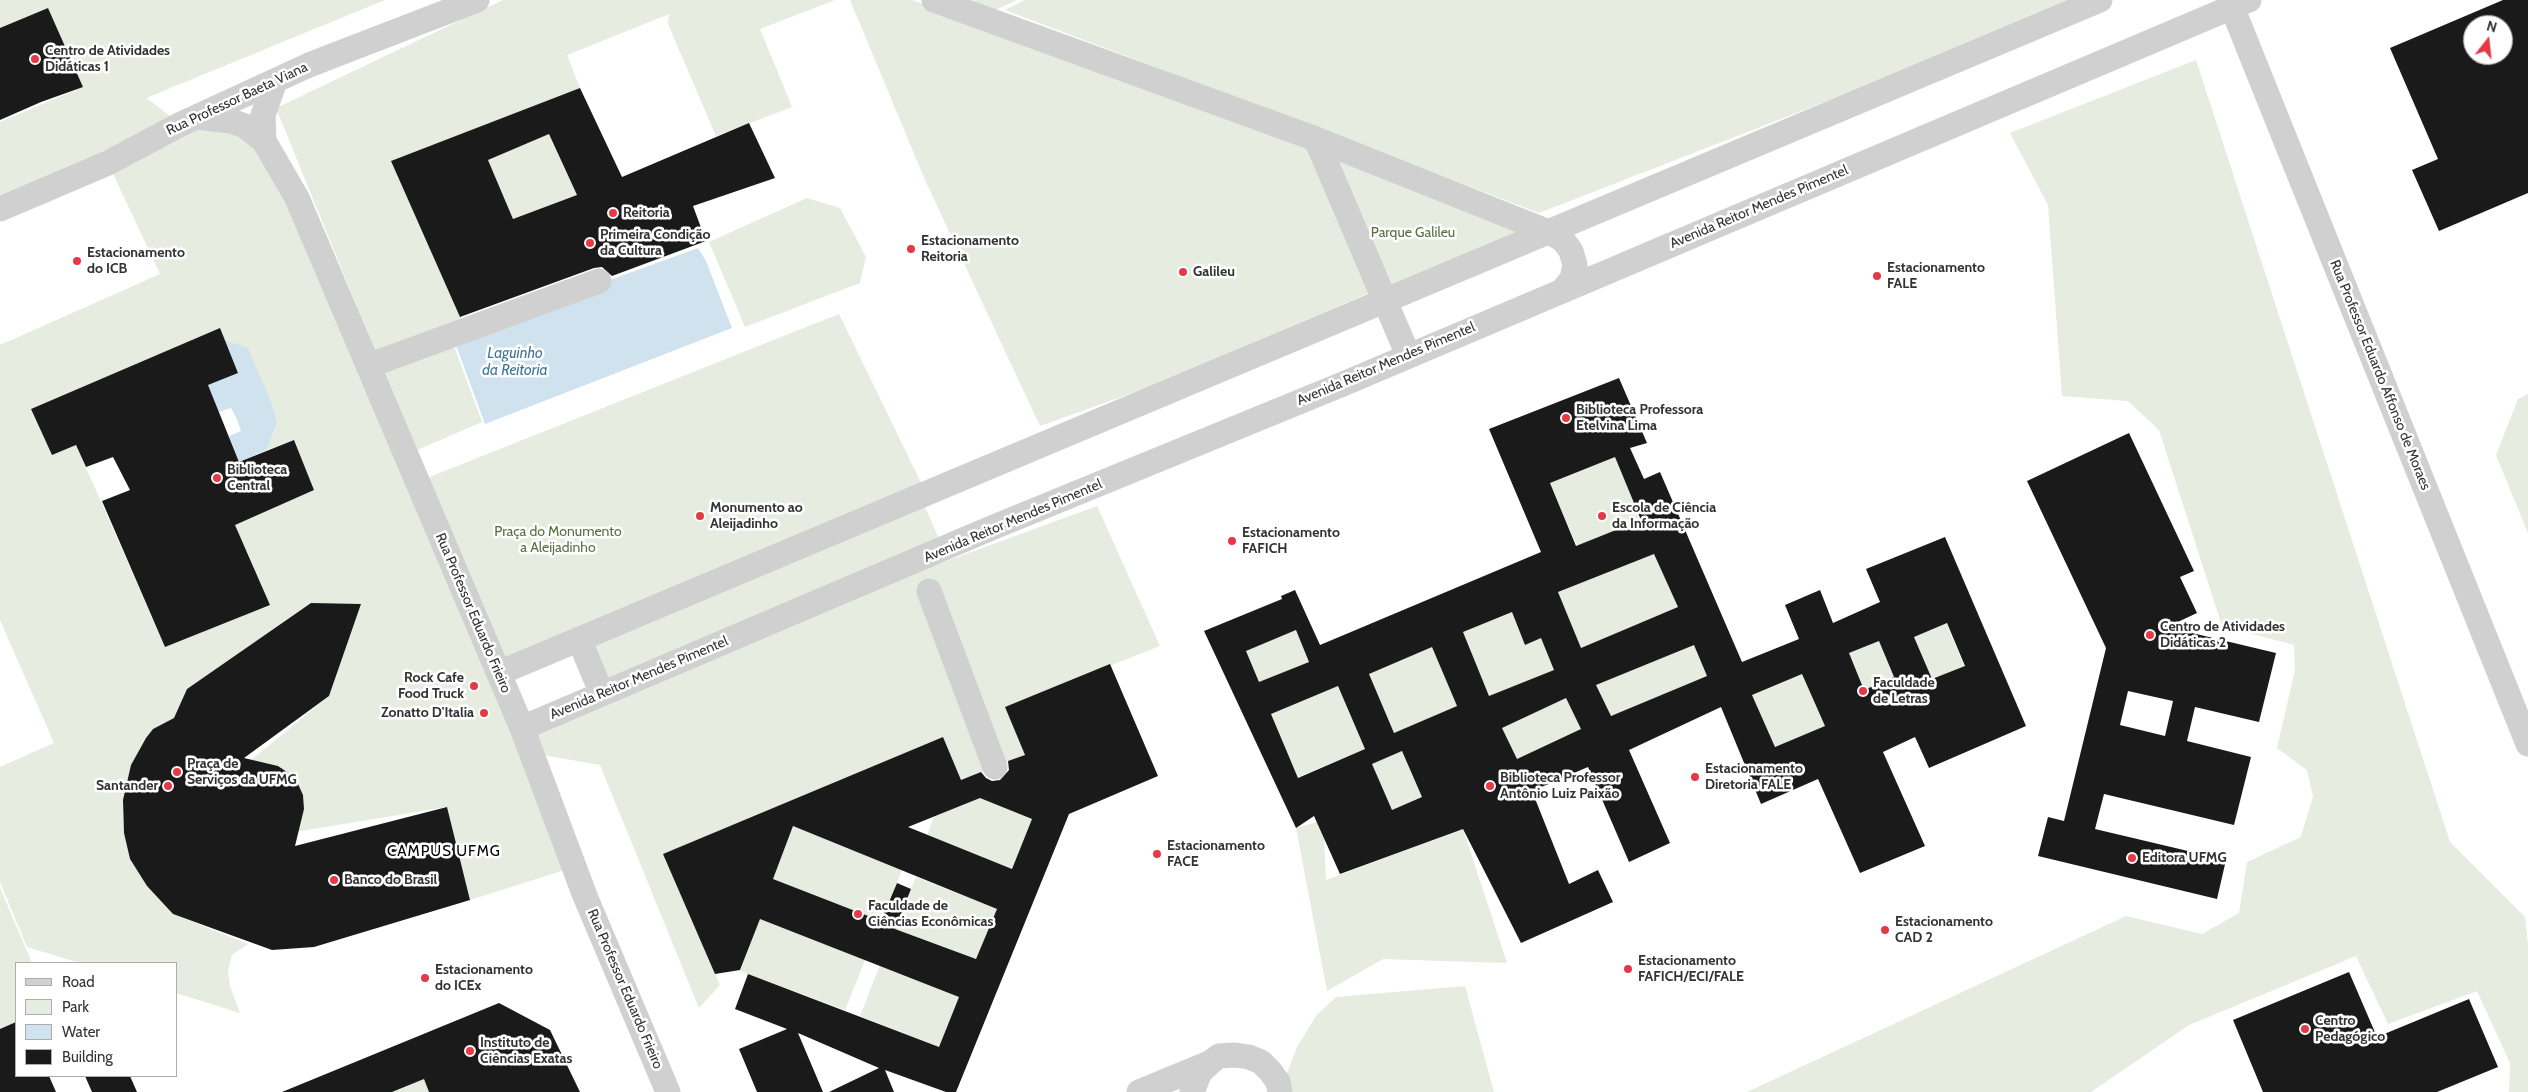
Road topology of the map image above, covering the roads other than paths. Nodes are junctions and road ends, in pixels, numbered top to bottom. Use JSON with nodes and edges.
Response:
{"nodes":[{"id":1,"x":478,"y":0,"type":"edge"},
{"id":2,"x":934,"y":0,"type":"edge"},
{"id":3,"x":2100,"y":0,"type":"edge"},
{"id":4,"x":2207,"y":0,"type":"edge"},
{"id":5,"x":2239,"y":2,"type":"edge"},
{"id":6,"x":266,"y":86,"type":"junction"},
{"id":7,"x":196,"y":117,"type":"junction"},
{"id":8,"x":1316,"y":139,"type":"junction"},
{"id":9,"x":264,"y":141,"type":"junction"},
{"id":10,"x":0,"y":208,"type":"edge"},
{"id":11,"x":1549,"y":232,"type":"junction"},
{"id":12,"x":598,"y":281,"type":"dead end"},
{"id":13,"x":1563,"y":290,"type":"junction"},
{"id":14,"x":1384,"y":301,"type":"junction"},
{"id":15,"x":1408,"y":355,"type":"junction"},
{"id":16,"x":368,"y":366,"type":"junction"},
{"id":17,"x":929,"y":591,"type":"dead end"},
{"id":18,"x":579,"y":639,"type":"junction"},
{"id":19,"x":499,"y":673,"type":"junction"},
{"id":20,"x":602,"y":694,"type":"junction"},
{"id":21,"x":522,"y":728,"type":"junction"},
{"id":22,"x":2528,"y":744,"type":"edge"},
{"id":23,"x":995,"y":767,"type":"dead end"},
{"id":24,"x":1211,"y":1062,"type":"junction"},
{"id":25,"x":668,"y":1092,"type":"edge"},
{"id":26,"x":1139,"y":1092,"type":"edge"},
{"id":27,"x":1192,"y":1092,"type":"edge"},
{"id":28,"x":1280,"y":1092,"type":"edge"}],
"edges":[{"from":1,"to":6,"type":"street","name":"Rua Professor Baeta Viana"},
{"from":2,"to":8,"type":"street"},
{"from":3,"to":11,"type":"street"},
{"from":4,"to":5,"type":"street"},
{"from":5,"to":13,"type":"street","name":"Avenida Reitor Mendes Pimentel"},
{"from":5,"to":22,"type":"street","name":"Rua Professor Eduardo Affonso de Moraes"},
{"from":6,"to":7,"type":"street","name":"Rua Professor Baeta Viana"},
{"from":6,"to":9,"type":"street","name":"Rua Professor Eduardo Frieiro"},
{"from":7,"to":9,"type":"street","name":"Rua Professor Eduardo Frieiro"},
{"from":7,"to":10,"type":"street","name":"Rua Professor Baeta Viana"},
{"from":8,"to":11,"type":"street"},
{"from":8,"to":14,"type":"street"},
{"from":9,"to":16,"type":"street","name":"Rua Professor Eduardo Frieiro"},
{"from":11,"to":13,"type":"street"},
{"from":11,"to":14,"type":"street"},
{"from":12,"to":16,"type":"street"},
{"from":13,"to":15,"type":"street","name":"Avenida Reitor Mendes Pimentel"},
{"from":14,"to":15,"type":"street"},
{"from":14,"to":18,"type":"street"},
{"from":15,"to":20,"type":"street","name":"Avenida Reitor Mendes Pimentel"},
{"from":16,"to":19,"type":"street","name":"Rua Professor Eduardo Frieiro"},
{"from":17,"to":23,"type":"street"},
{"from":18,"to":19,"type":"street"},
{"from":18,"to":20,"type":"street"},
{"from":19,"to":21,"type":"street","name":"Rua Professor Eduardo Frieiro"},
{"from":20,"to":21,"type":"street","name":"Avenida Reitor Mendes Pimentel"},
{"from":21,"to":25,"type":"street","name":"Rua Professor Eduardo Frieiro"},
{"from":24,"to":26,"type":"street"},
{"from":24,"to":27,"type":"street"},
{"from":24,"to":28,"type":"street"}]}
